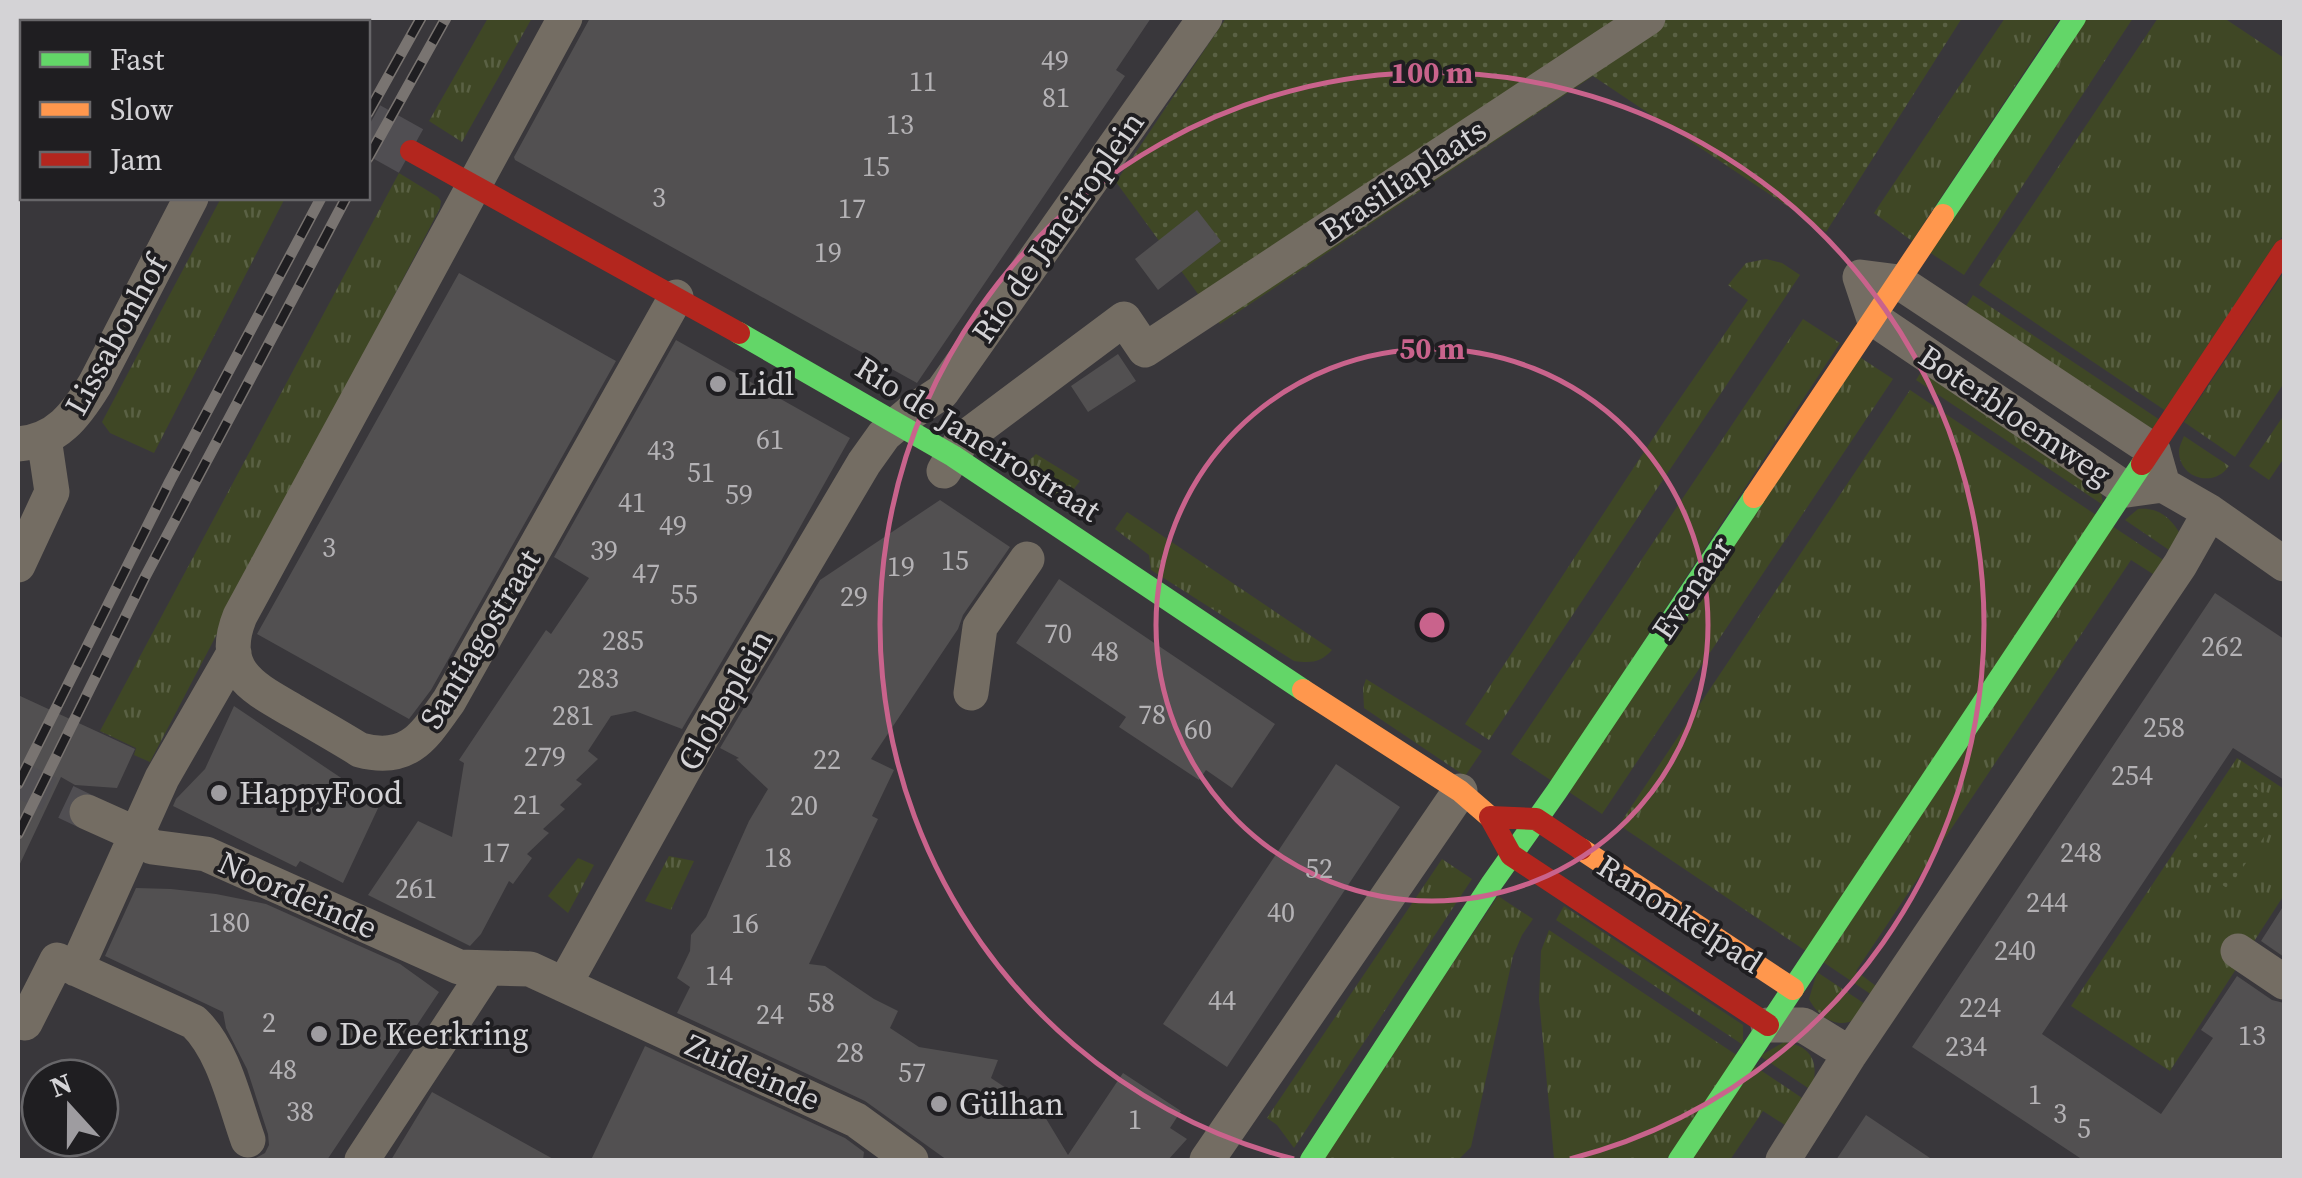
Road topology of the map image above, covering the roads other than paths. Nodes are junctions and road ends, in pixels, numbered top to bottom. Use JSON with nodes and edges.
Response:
{"nodes":[{"id":1,"x":565,"y":18,"type":"edge"},
{"id":2,"x":1205,"y":18,"type":"edge"},
{"id":3,"x":1648,"y":18,"type":"edge"},
{"id":4,"x":2075,"y":18,"type":"edge"},
{"id":5,"x":411,"y":151,"type":"tunnel mouth"},
{"id":6,"x":473,"y":184,"type":"junction"},
{"id":7,"x":190,"y":200,"type":"edge"},
{"id":8,"x":2284,"y":250,"type":"edge"},
{"id":9,"x":1900,"y":282,"type":"junction"},
{"id":10,"x":676,"y":296,"type":"junction"},
{"id":11,"x":1874,"y":319,"type":"junction"},
{"id":12,"x":898,"y":424,"type":"junction"},
{"id":13,"x":31,"y":441,"type":"edge"},
{"id":14,"x":2153,"y":450,"type":"junction"},
{"id":15,"x":948,"y":463,"type":"junction"},
{"id":16,"x":2163,"y":486,"type":"junction"},
{"id":17,"x":2127,"y":490,"type":"junction"},
{"id":18,"x":2210,"y":512,"type":"junction"},
{"id":19,"x":1027,"y":559,"type":"dead end"},
{"id":20,"x":18,"y":564,"type":"edge"},
{"id":21,"x":2284,"y":564,"type":"edge"},
{"id":22,"x":234,"y":653,"type":"junction"},
{"id":23,"x":971,"y":693,"type":"dead end"},
{"id":24,"x":1460,"y":791,"type":"junction"},
{"id":25,"x":88,"y":812,"type":"tunnel mouth"},
{"id":26,"x":1490,"y":816,"type":"junction"},
{"id":27,"x":1536,"y":819,"type":"junction"},
{"id":28,"x":136,"y":834,"type":"junction"},
{"id":29,"x":1511,"y":855,"type":"junction"},
{"id":30,"x":2238,"y":952,"type":"dead end"},
{"id":31,"x":473,"y":967,"type":"junction"},
{"id":32,"x":76,"y":968,"type":"junction"},
{"id":33,"x":2284,"y":982,"type":"edge"},
{"id":34,"x":564,"y":985,"type":"junction"},
{"id":35,"x":1793,"y":988,"type":"junction"},
{"id":36,"x":18,"y":1022,"type":"edge"},
{"id":37,"x":1804,"y":1024,"type":"junction"},
{"id":38,"x":1768,"y":1025,"type":"junction"},
{"id":39,"x":1850,"y":1054,"type":"junction"},
{"id":40,"x":248,"y":1140,"type":"dead end"},
{"id":41,"x":362,"y":1160,"type":"edge"},
{"id":42,"x":911,"y":1160,"type":"edge"},
{"id":43,"x":1207,"y":1160,"type":"edge"},
{"id":44,"x":1311,"y":1160,"type":"edge"},
{"id":45,"x":1679,"y":1160,"type":"edge"},
{"id":46,"x":1783,"y":1160,"type":"edge"}],
"edges":[{"from":1,"to":6,"type":"street"},
{"from":2,"to":12,"type":"street","name":"Rio de Janeiroplein"},
{"from":3,"to":15,"type":"street","name":"Brasiliaplaats"},
{"from":4,"to":9,"type":"main road","name":"Evenaar"},
{"from":5,"to":6,"type":"main road","name":"Rio de Janeirostraat"},
{"from":6,"to":10,"type":"main road","name":"Rio de Janeirostraat"},
{"from":6,"to":22,"type":"street"},
{"from":7,"to":13,"type":"street","name":"Lissabonhof"},
{"from":8,"to":14,"type":"main road"},
{"from":9,"to":11,"type":"main road","name":"Evenaar"},
{"from":9,"to":11,"type":"street"},
{"from":9,"to":14,"type":"street","name":"Boterbloemweg"},
{"from":10,"to":12,"type":"main road","name":"Rio de Janeirostraat"},
{"from":10,"to":22,"type":"street","name":"Santiagostraat"},
{"from":11,"to":17,"type":"street","name":"Boterbloemweg"},
{"from":11,"to":27,"type":"main road","name":"Evenaar"},
{"from":12,"to":15,"type":"main road","name":"Rio de Janeirostraat"},
{"from":12,"to":34,"type":"street","name":"Globeplein"},
{"from":13,"to":20,"type":"street"},
{"from":14,"to":16,"type":"street","name":"Boterbloemweg"},
{"from":14,"to":17,"type":"main road"},
{"from":15,"to":24,"type":"main road","name":"Rio de Janeirostraat"},
{"from":16,"to":17,"type":"street","name":"Boterbloemweg"},
{"from":16,"to":18,"type":"street"},
{"from":17,"to":35,"type":"main road"},
{"from":18,"to":21,"type":"street"},
{"from":18,"to":39,"type":"street"},
{"from":19,"to":23,"type":"street"},
{"from":22,"to":28,"type":"street"},
{"from":24,"to":26,"type":"main road","name":"Rio de Janeirostraat"},
{"from":24,"to":43,"type":"street"},
{"from":25,"to":28,"type":"street","name":"Noordeinde"},
{"from":26,"to":27,"type":"main road"},
{"from":26,"to":29,"type":"main road","name":"Rio de Janeirostraat"},
{"from":27,"to":29,"type":"main road","name":"Evenaar"},
{"from":27,"to":35,"type":"main road","name":"Ranonkelpad"},
{"from":28,"to":31,"type":"street","name":"Noordeinde"},
{"from":28,"to":32,"type":"street"},
{"from":29,"to":38,"type":"main road","name":"Ranonkelpad"},
{"from":29,"to":44,"type":"main road","name":"Evenaar"},
{"from":30,"to":33,"type":"street"},
{"from":31,"to":34,"type":"street"},
{"from":31,"to":41,"type":"street"},
{"from":32,"to":36,"type":"street"},
{"from":32,"to":40,"type":"street"},
{"from":34,"to":42,"type":"street","name":"Zuideinde"},
{"from":35,"to":37,"type":"street","name":"Ranonkelpad"},
{"from":35,"to":38,"type":"main road"},
{"from":37,"to":38,"type":"street","name":"Ranonkelpad"},
{"from":37,"to":39,"type":"street"},
{"from":38,"to":45,"type":"main road"},
{"from":39,"to":46,"type":"street"}]}
